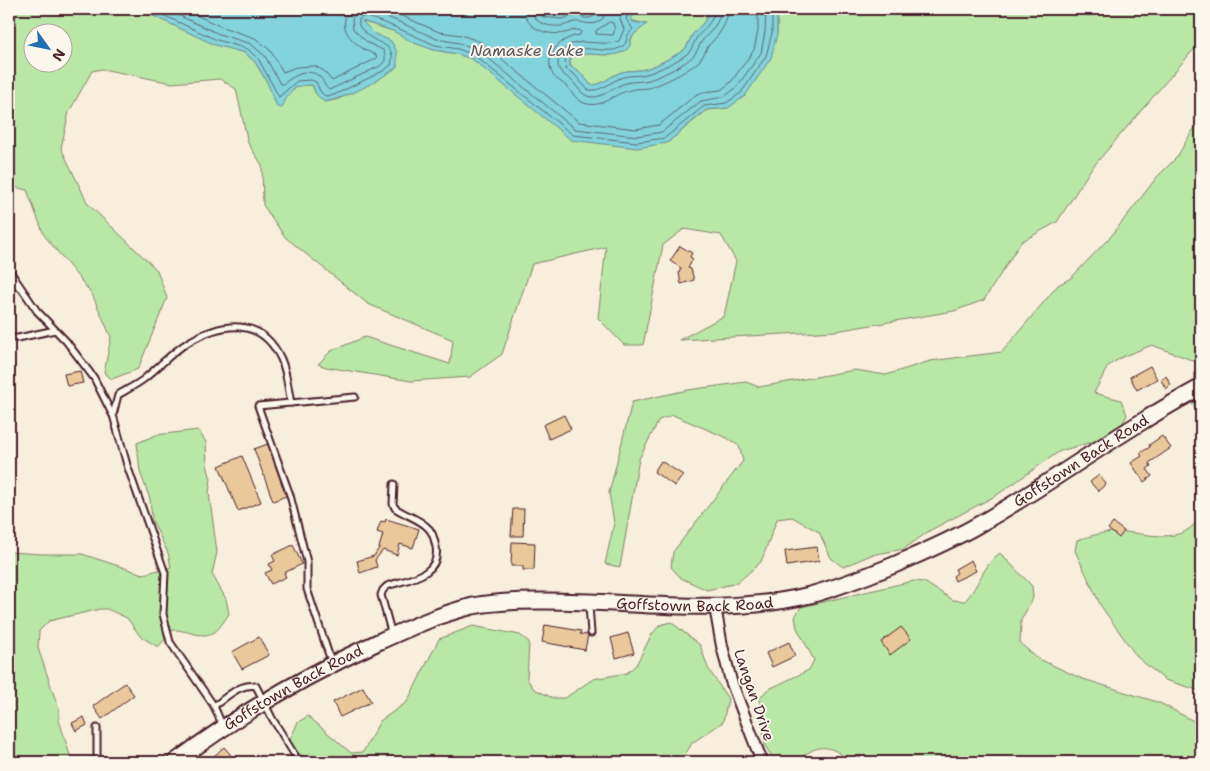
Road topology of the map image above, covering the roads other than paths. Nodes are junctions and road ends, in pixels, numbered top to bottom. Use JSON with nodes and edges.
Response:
{"nodes":[{"id":1,"x":9,"y":270,"type":"edge"},
{"id":2,"x":9,"y":280,"type":"edge"},
{"id":3,"x":22,"y":289,"type":"junction"},
{"id":4,"x":55,"y":330,"type":"junction"},
{"id":5,"x":9,"y":338,"type":"edge"},
{"id":6,"x":1201,"y":387,"type":"edge"},
{"id":7,"x":354,"y":397,"type":"dead end"},
{"id":8,"x":291,"y":403,"type":"junction"},
{"id":9,"x":113,"y":415,"type":"junction"},
{"id":10,"x":394,"y":484,"type":"dead end"},
{"id":11,"x":589,"y":602,"type":"junction"},
{"id":12,"x":715,"y":607,"type":"junction"},
{"id":13,"x":592,"y":634,"type":"dead end"},
{"id":14,"x":392,"y":635,"type":"junction"},
{"id":15,"x":332,"y":664,"type":"junction"},
{"id":16,"x":264,"y":702,"type":"junction"},
{"id":17,"x":214,"y":706,"type":"junction"},
{"id":18,"x":97,"y":728,"type":"dead end"},
{"id":19,"x":223,"y":728,"type":"junction"},
{"id":20,"x":98,"y":762,"type":"edge"},
{"id":21,"x":175,"y":762,"type":"edge"},
{"id":22,"x":299,"y":762,"type":"edge"},
{"id":23,"x":762,"y":762,"type":"edge"}],
"edges":[{"from":1,"to":3,"type":"lane"},
{"from":2,"to":3,"type":"lane"},
{"from":3,"to":4,"type":"lane"},
{"from":4,"to":5,"type":"lane"},
{"from":4,"to":9,"type":"lane"},
{"from":6,"to":12,"type":"main road","name":"Goffstown Back Road"},
{"from":7,"to":8,"type":"lane"},
{"from":8,"to":9,"type":"lane"},
{"from":8,"to":15,"type":"lane"},
{"from":9,"to":17,"type":"lane"},
{"from":10,"to":14,"type":"lane"},
{"from":11,"to":12,"type":"main road","name":"Goffstown Back Road"},
{"from":11,"to":13,"type":"lane"},
{"from":11,"to":14,"type":"main road","name":"Goffstown Back Road"},
{"from":12,"to":23,"type":"street","name":"Langan Drive"},
{"from":14,"to":15,"type":"main road","name":"Goffstown Back Road"},
{"from":15,"to":16,"type":"main road","name":"Goffstown Back Road"},
{"from":16,"to":17,"type":"lane"},
{"from":16,"to":19,"type":"main road","name":"Goffstown Back Road"},
{"from":16,"to":22,"type":"lane"},
{"from":17,"to":19,"type":"lane"},
{"from":18,"to":20,"type":"lane"},
{"from":19,"to":21,"type":"main road","name":"Goffstown Back Road"}]}
